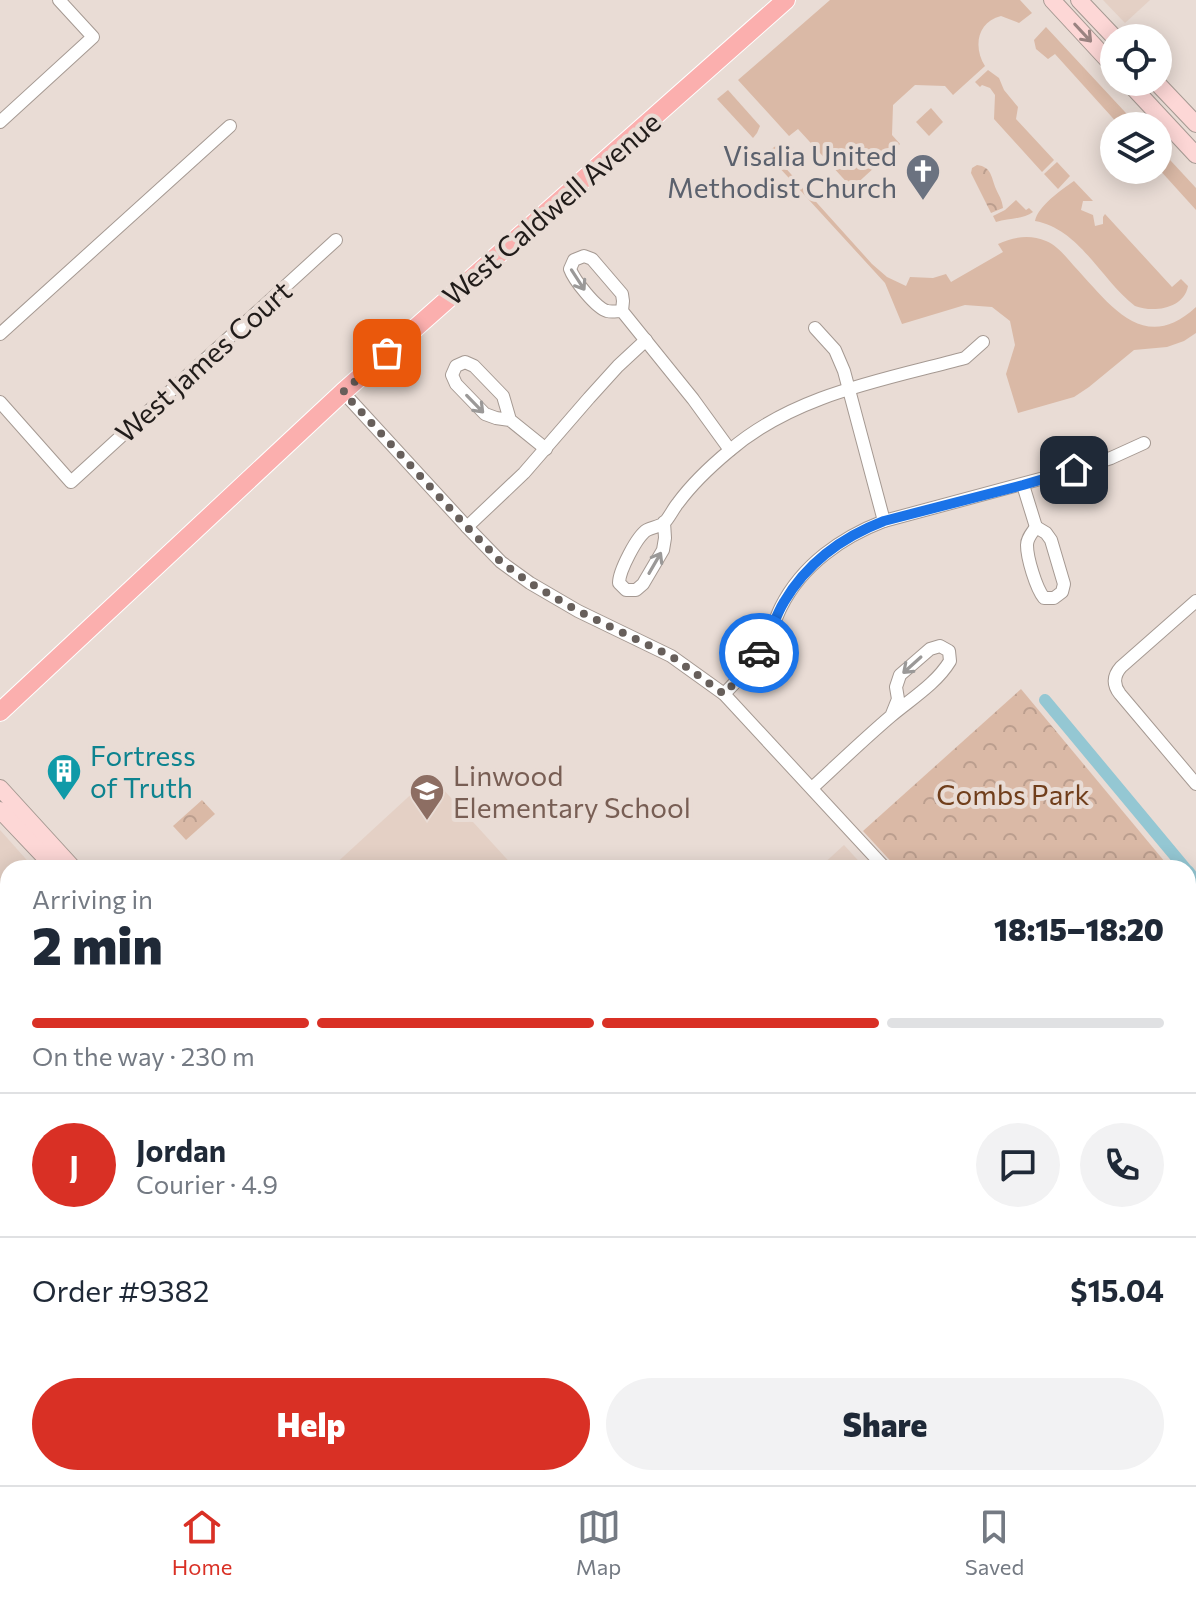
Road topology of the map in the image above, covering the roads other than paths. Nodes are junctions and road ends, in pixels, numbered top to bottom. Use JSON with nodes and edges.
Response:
{"nodes":[{"id":1,"x":59,"y":0,"type":"edge"},
{"id":2,"x":786,"y":0,"type":"edge"},
{"id":3,"x":1052,"y":0,"type":"edge"},
{"id":4,"x":1079,"y":0,"type":"edge"},
{"id":5,"x":1102,"y":24,"type":"edge"},
{"id":6,"x":1100,"y":52,"type":"edge"},
{"id":7,"x":1141,"y":96,"type":"edge"},
{"id":8,"x":1169,"y":96,"type":"edge"},
{"id":9,"x":0,"y":122,"type":"edge"},
{"id":10,"x":1196,"y":124,"type":"edge"},
{"id":11,"x":230,"y":126,"type":"dead end"},
{"id":12,"x":1196,"y":155,"type":"edge"},
{"id":13,"x":336,"y":240,"type":"dead end"},
{"id":14,"x":622,"y":311,"type":"junction"},
{"id":15,"x":815,"y":328,"type":"dead end"},
{"id":16,"x":0,"y":334,"type":"edge"},
{"id":17,"x":646,"y":340,"type":"junction"},
{"id":18,"x":983,"y":342,"type":"dead end"},
{"id":19,"x":849,"y":389,"type":"junction"},
{"id":20,"x":343,"y":392,"type":"junction"},
{"id":21,"x":0,"y":402,"type":"edge"},
{"id":22,"x":510,"y":420,"type":"junction"},
{"id":23,"x":1144,"y":443,"type":"dead end"},
{"id":24,"x":546,"y":449,"type":"junction"},
{"id":25,"x":730,"y":450,"type":"junction"},
{"id":26,"x":1023,"y":485,"type":"junction"},
{"id":27,"x":884,"y":521,"type":"junction"},
{"id":28,"x":664,"y":522,"type":"junction"},
{"id":29,"x":467,"y":527,"type":"junction"},
{"id":30,"x":1036,"y":527,"type":"junction"},
{"id":31,"x":1196,"y":601,"type":"edge"},
{"id":32,"x":724,"y":694,"type":"junction"},
{"id":33,"x":0,"y":712,"type":"edge"},
{"id":34,"x":892,"y":714,"type":"junction"},
{"id":35,"x":1194,"y":778,"type":"edge"},
{"id":36,"x":0,"y":788,"type":"edge"},
{"id":37,"x":812,"y":788,"type":"junction"},
{"id":38,"x":0,"y":810,"type":"edge"},
{"id":39,"x":47,"y":860,"type":"edge"},
{"id":40,"x":66,"y":860,"type":"edge"},
{"id":41,"x":878,"y":860,"type":"edge"}],
"edges":[{"from":1,"to":9,"type":"street"},
{"from":2,"to":20,"type":"main road","name":"West Caldwell Avenue"},
{"from":3,"to":6,"type":"main road","one_way":true},
{"from":4,"to":5,"type":"main road"},
{"from":7,"to":12,"type":"main road"},
{"from":8,"to":10,"type":"main road"},
{"from":11,"to":16,"type":"street"},
{"from":13,"to":21,"type":"street","name":"West James Court"},
{"from":14,"to":14,"type":"street","one_way":true},
{"from":14,"to":17,"type":"street"},
{"from":15,"to":19,"type":"street"},
{"from":17,"to":24,"type":"street"},
{"from":17,"to":25,"type":"street"},
{"from":18,"to":19,"type":"street"},
{"from":19,"to":25,"type":"street"},
{"from":19,"to":27,"type":"street"},
{"from":20,"to":29,"type":"street"},
{"from":20,"to":33,"type":"main road","name":"West Caldwell Avenue"},
{"from":22,"to":22,"type":"street","one_way":true},
{"from":22,"to":24,"type":"street"},
{"from":23,"to":26,"type":"street"},
{"from":24,"to":29,"type":"street"},
{"from":25,"to":28,"type":"street"},
{"from":26,"to":27,"type":"street"},
{"from":26,"to":30,"type":"street"},
{"from":27,"to":32,"type":"street"},
{"from":28,"to":28,"type":"street","one_way":true},
{"from":29,"to":32,"type":"street"},
{"from":30,"to":30,"type":"street"},
{"from":31,"to":35,"type":"street"},
{"from":32,"to":37,"type":"street"},
{"from":34,"to":34,"type":"street","one_way":true},
{"from":34,"to":37,"type":"street"},
{"from":36,"to":40,"type":"main road"},
{"from":37,"to":41,"type":"street"},
{"from":38,"to":39,"type":"main road"}]}
